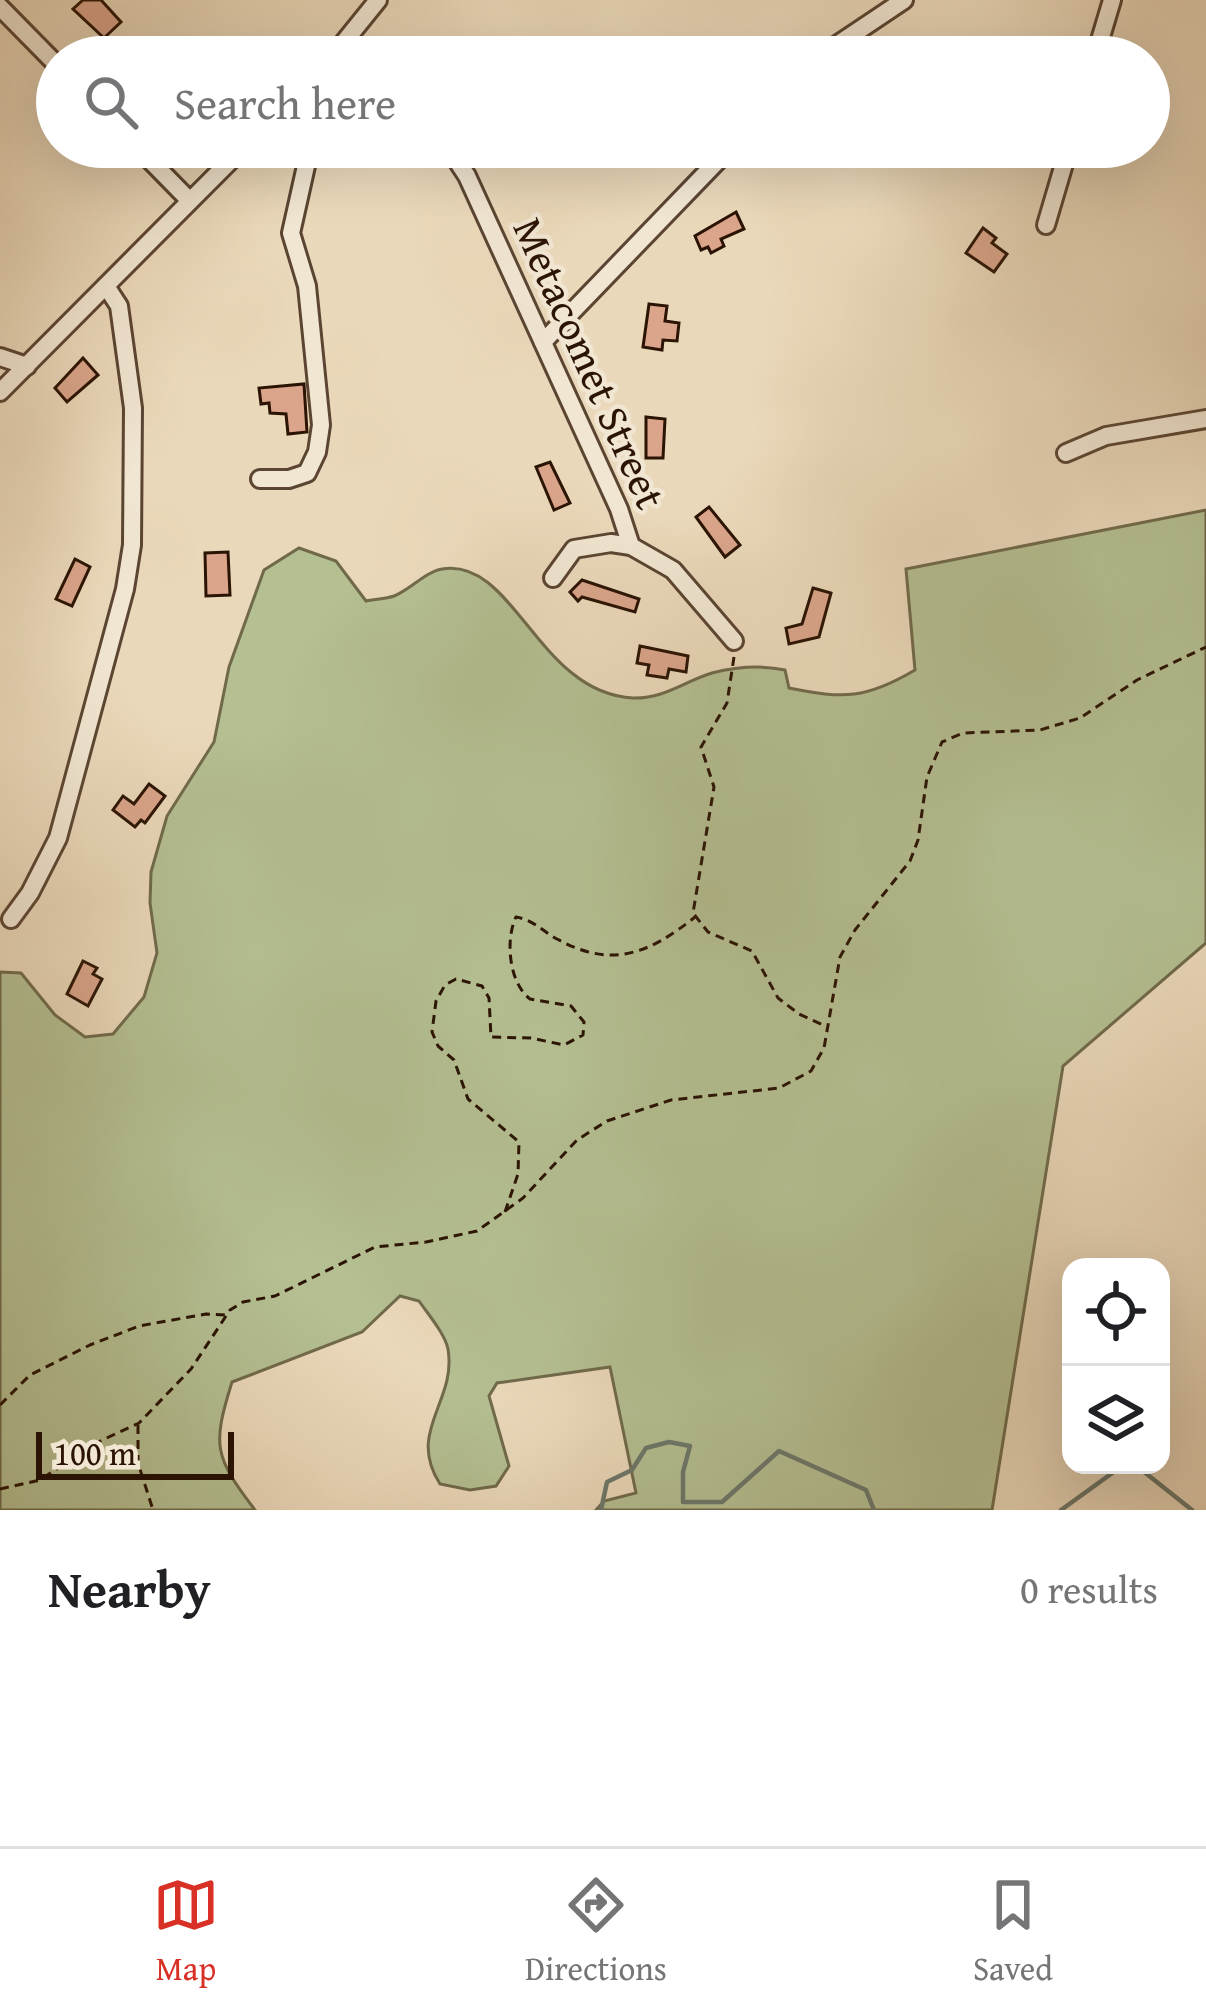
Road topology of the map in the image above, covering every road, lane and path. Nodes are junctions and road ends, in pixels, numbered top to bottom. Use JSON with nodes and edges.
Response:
{"nodes":[{"id":1,"x":378,"y":0,"type":"edge"},
{"id":2,"x":904,"y":0,"type":"edge"},
{"id":3,"x":1112,"y":0,"type":"edge"},
{"id":4,"x":0,"y":7,"type":"edge"},
{"id":5,"x":353,"y":36,"type":"edge"},
{"id":6,"x":850,"y":36,"type":"edge"},
{"id":7,"x":1101,"y":36,"type":"edge"},
{"id":8,"x":36,"y":44,"type":"edge"},
{"id":9,"x":158,"y":168,"type":"edge"},
{"id":10,"x":222,"y":168,"type":"edge"},
{"id":11,"x":306,"y":168,"type":"edge"},
{"id":12,"x":462,"y":168,"type":"edge"},
{"id":13,"x":711,"y":168,"type":"edge"},
{"id":14,"x":1063,"y":168,"type":"edge"},
{"id":15,"x":189,"y":200,"type":"junction"},
{"id":16,"x":1046,"y":225,"type":"dead end"},
{"id":17,"x":106,"y":286,"type":"junction"},
{"id":18,"x":543,"y":342,"type":"junction"},
{"id":19,"x":0,"y":357,"type":"edge"},
{"id":20,"x":27,"y":366,"type":"junction"},
{"id":21,"x":0,"y":392,"type":"edge"},
{"id":22,"x":1206,"y":419,"type":"edge"},
{"id":23,"x":1066,"y":453,"type":"dead end"},
{"id":24,"x":260,"y":479,"type":"dead end"},
{"id":25,"x":631,"y":546,"type":"junction"},
{"id":26,"x":553,"y":578,"type":"dead end"},
{"id":27,"x":734,"y":641,"type":"joint"},
{"id":28,"x":1206,"y":646,"type":"edge"},
{"id":29,"x":695,"y":917,"type":"junction"},
{"id":30,"x":11,"y":919,"type":"dead end"},
{"id":31,"x":827,"y":1027,"type":"junction"},
{"id":32,"x":504,"y":1214,"type":"junction"},
{"id":33,"x":226,"y":1316,"type":"junction"},
{"id":34,"x":0,"y":1405,"type":"edge"},
{"id":35,"x":139,"y":1423,"type":"junction"},
{"id":36,"x":0,"y":1489,"type":"edge"},
{"id":37,"x":153,"y":1510,"type":"edge"}],
"edges":[{"from":1,"to":5,"type":"street"},
{"from":2,"to":6,"type":"street"},
{"from":3,"to":7,"type":"street"},
{"from":4,"to":8,"type":"street"},
{"from":9,"to":15,"type":"street"},
{"from":10,"to":15,"type":"street"},
{"from":11,"to":24,"type":"street"},
{"from":12,"to":18,"type":"street","name":"Metacomet Street"},
{"from":13,"to":18,"type":"street"},
{"from":14,"to":16,"type":"street"},
{"from":15,"to":17,"type":"street"},
{"from":17,"to":20,"type":"street"},
{"from":17,"to":30,"type":"street"},
{"from":18,"to":25,"type":"street","name":"Metacomet Street"},
{"from":19,"to":20,"type":"street"},
{"from":20,"to":21,"type":"street"},
{"from":22,"to":23,"type":"street"},
{"from":25,"to":26,"type":"street","name":"Metacomet Street"},
{"from":25,"to":27,"type":"street","name":"Metacomet Street"},
{"from":27,"to":29,"type":"path"},
{"from":28,"to":31,"type":"path"},
{"from":29,"to":31,"type":"path"},
{"from":29,"to":32,"type":"path"},
{"from":31,"to":32,"type":"path"},
{"from":32,"to":33,"type":"path"},
{"from":33,"to":34,"type":"path"},
{"from":33,"to":35,"type":"path"},
{"from":35,"to":36,"type":"path"},
{"from":35,"to":37,"type":"path"}]}
